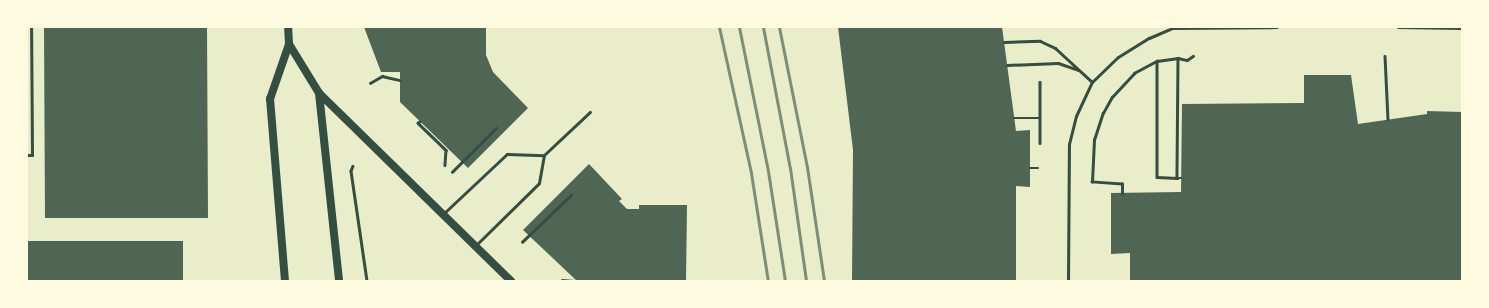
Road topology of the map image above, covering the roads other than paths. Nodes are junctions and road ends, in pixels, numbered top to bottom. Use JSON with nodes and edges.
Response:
{"nodes":[{"id":1,"x":31,"y":27,"type":"edge"},
{"id":2,"x":288,"y":27,"type":"edge"},
{"id":3,"x":1168,"y":27,"type":"edge"},
{"id":4,"x":1276,"y":27,"type":"edge"},
{"id":5,"x":1398,"y":27,"type":"edge"},
{"id":6,"x":1172,"y":28,"type":"junction"},
{"id":7,"x":1462,"y":28,"type":"edge"},
{"id":8,"x":1004,"y":42,"type":"dead end"},
{"id":9,"x":288,"y":44,"type":"junction"},
{"id":10,"x":1007,"y":65,"type":"dead end"},
{"id":11,"x":1080,"y":70,"type":"junction"},
{"id":12,"x":1092,"y":82,"type":"junction"},
{"id":13,"x":319,"y":93,"type":"junction"},
{"id":14,"x":590,"y":112,"type":"dead end"},
{"id":15,"x":27,"y":155,"type":"edge"},
{"id":16,"x":544,"y":155,"type":"junction"},
{"id":17,"x":443,"y":214,"type":"junction"},
{"id":18,"x":475,"y":247,"type":"junction"},
{"id":19,"x":284,"y":281,"type":"edge"},
{"id":20,"x":339,"y":281,"type":"edge"},
{"id":21,"x":511,"y":281,"type":"edge"},
{"id":22,"x":1068,"y":281,"type":"edge"}],
"edges":[{"from":1,"to":15,"type":"lane"},
{"from":2,"to":9,"type":"main road"},
{"from":3,"to":6,"type":"lane"},
{"from":4,"to":6,"type":"lane"},
{"from":5,"to":7,"type":"lane"},
{"from":6,"to":12,"type":"lane"},
{"from":8,"to":11,"type":"lane"},
{"from":9,"to":13,"type":"main road"},
{"from":9,"to":19,"type":"main road"},
{"from":10,"to":11,"type":"lane"},
{"from":11,"to":12,"type":"lane"},
{"from":12,"to":22,"type":"lane"},
{"from":13,"to":17,"type":"main road"},
{"from":13,"to":20,"type":"main road"},
{"from":14,"to":16,"type":"lane"},
{"from":16,"to":17,"type":"lane"},
{"from":16,"to":18,"type":"lane"},
{"from":17,"to":18,"type":"main road"},
{"from":18,"to":21,"type":"main road"}]}
